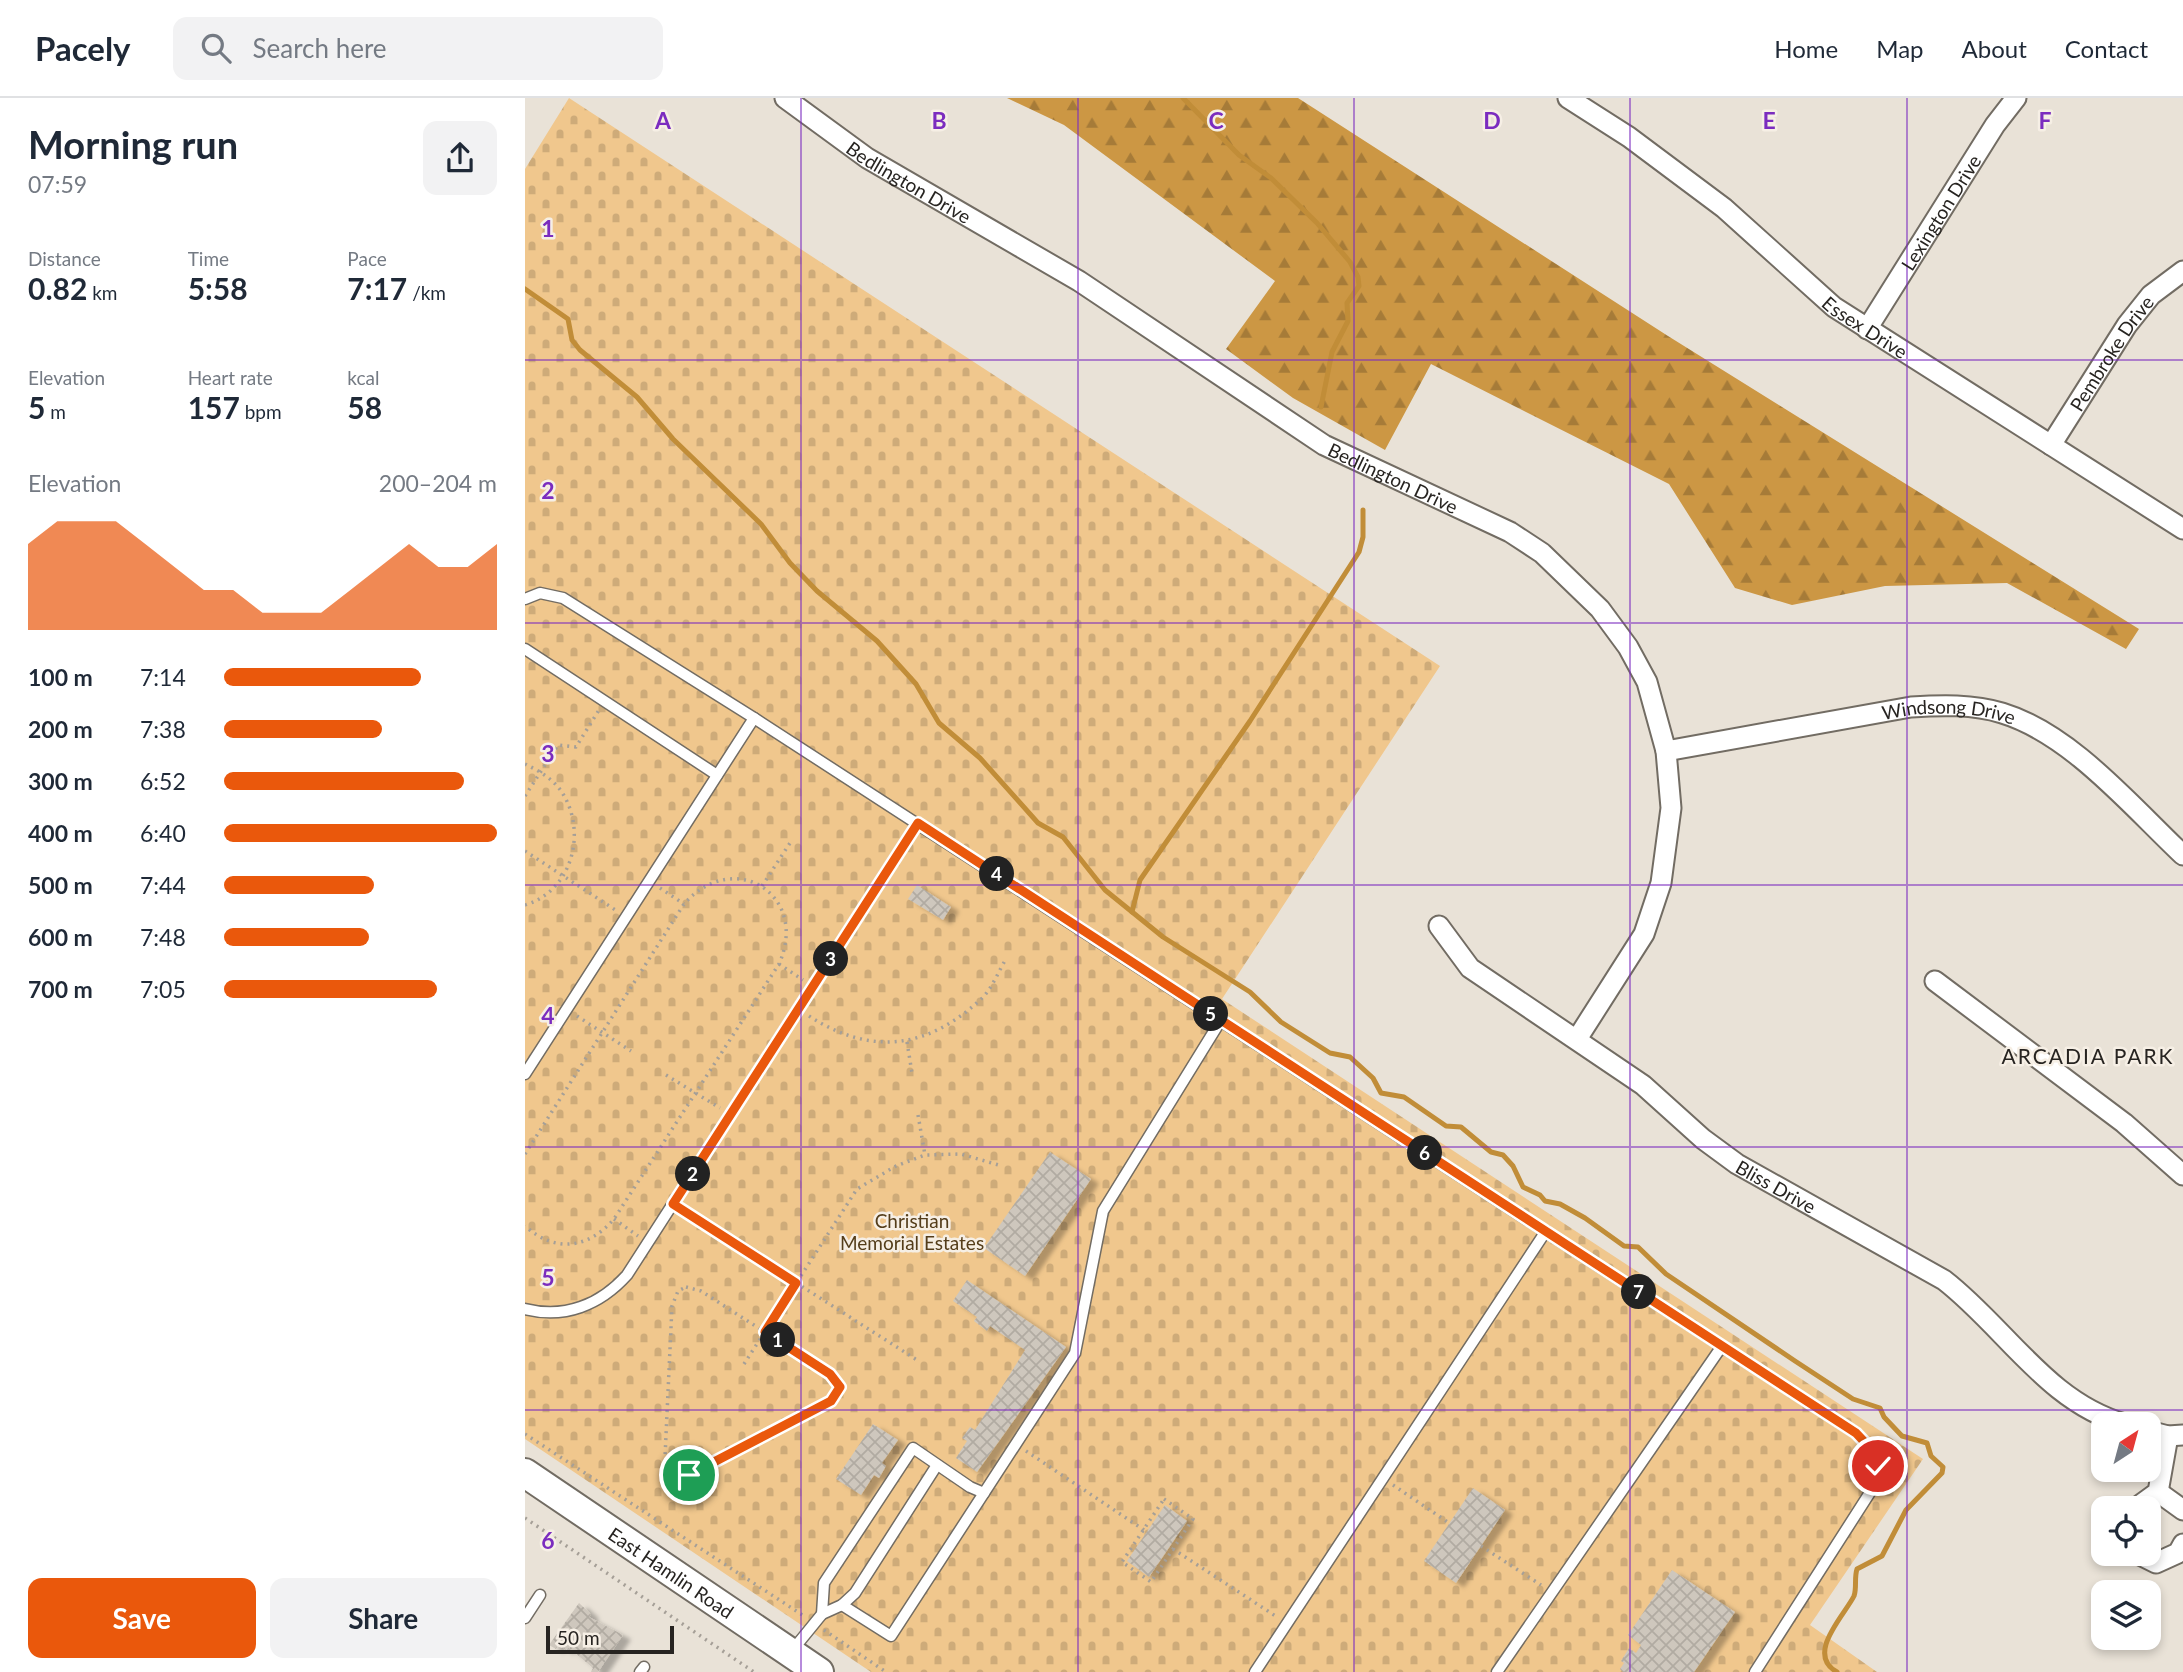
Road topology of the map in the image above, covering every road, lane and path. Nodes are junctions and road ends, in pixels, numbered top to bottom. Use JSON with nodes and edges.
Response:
{"nodes":[{"id":1,"x":785,"y":98,"type":"edge"},
{"id":2,"x":1568,"y":98,"type":"edge"},
{"id":3,"x":2016,"y":98,"type":"edge"},
{"id":4,"x":2183,"y":271,"type":"edge"},
{"id":5,"x":1867,"y":329,"type":"junction"},
{"id":6,"x":2051,"y":445,"type":"junction"},
{"id":7,"x":2183,"y":529,"type":"edge"},
{"id":8,"x":525,"y":599,"type":"edge"},
{"id":9,"x":525,"y":649,"type":"edge"},
{"id":10,"x":604,"y":702,"type":"junction"},
{"id":11,"x":754,"y":718,"type":"junction"},
{"id":12,"x":1666,"y":751,"type":"junction"},
{"id":13,"x":525,"y":764,"type":"edge"},
{"id":14,"x":541,"y":772,"type":"junction"},
{"id":15,"x":717,"y":775,"type":"junction"},
{"id":16,"x":525,"y":796,"type":"edge"},
{"id":17,"x":918,"y":823,"type":"junction"},
{"id":18,"x":790,"y":842,"type":"dead end"},
{"id":19,"x":525,"y":851,"type":"edge"},
{"id":20,"x":2183,"y":855,"type":"edge"},
{"id":21,"x":563,"y":876,"type":"junction"},
{"id":22,"x":649,"y":881,"type":"junction"},
{"id":23,"x":762,"y":886,"type":"junction"},
{"id":24,"x":684,"y":904,"type":"junction"},
{"id":25,"x":525,"y":905,"type":"edge"},
{"id":26,"x":626,"y":917,"type":"junction"},
{"id":27,"x":1439,"y":926,"type":"dead end"},
{"id":28,"x":1006,"y":959,"type":"dead end"},
{"id":29,"x":779,"y":964,"type":"junction"},
{"id":30,"x":1935,"y":981,"type":"dead end"},
{"id":31,"x":813,"y":987,"type":"junction"},
{"id":32,"x":566,"y":1009,"type":"junction"},
{"id":33,"x":798,"y":1009,"type":"junction"},
{"id":34,"x":1221,"y":1020,"type":"junction"},
{"id":35,"x":602,"y":1032,"type":"junction"},
{"id":36,"x":1577,"y":1040,"type":"junction"},
{"id":37,"x":907,"y":1042,"type":"junction"},
{"id":38,"x":631,"y":1051,"type":"dead end"},
{"id":39,"x":525,"y":1073,"type":"edge"},
{"id":40,"x":912,"y":1073,"type":"dead end"},
{"id":41,"x":666,"y":1075,"type":"dead end"},
{"id":42,"x":695,"y":1093,"type":"junction"},
{"id":43,"x":730,"y":1115,"type":"junction"},
{"id":44,"x":918,"y":1115,"type":"dead end"},
{"id":45,"x":525,"y":1154,"type":"edge"},
{"id":46,"x":925,"y":1155,"type":"junction"},
{"id":47,"x":1002,"y":1166,"type":"dead end"},
{"id":48,"x":2183,"y":1175,"type":"edge"},
{"id":49,"x":673,"y":1204,"type":"junction"},
{"id":50,"x":614,"y":1219,"type":"junction"},
{"id":51,"x":525,"y":1226,"type":"edge"},
{"id":52,"x":1546,"y":1231,"type":"junction"},
{"id":53,"x":648,"y":1244,"type":"junction"},
{"id":54,"x":796,"y":1283,"type":"junction"},
{"id":55,"x":525,"y":1310,"type":"edge"},
{"id":56,"x":765,"y":1332,"type":"junction"},
{"id":57,"x":1722,"y":1346,"type":"junction"},
{"id":58,"x":917,"y":1360,"type":"dead end"},
{"id":59,"x":744,"y":1364,"type":"dead end"},
{"id":60,"x":2093,"y":1412,"type":"edge"},
{"id":61,"x":525,"y":1434,"type":"edge"},
{"id":62,"x":2176,"y":1436,"type":"edge"},
{"id":63,"x":1016,"y":1444,"type":"junction"},
{"id":64,"x":937,"y":1465,"type":"junction"},
{"id":65,"x":525,"y":1473,"type":"edge"},
{"id":66,"x":1383,"y":1478,"type":"junction"},
{"id":67,"x":2158,"y":1492,"type":"junction"},
{"id":68,"x":984,"y":1493,"type":"junction"},
{"id":69,"x":2152,"y":1496,"type":"edge"},
{"id":70,"x":2183,"y":1510,"type":"edge"},
{"id":71,"x":525,"y":1518,"type":"edge"},
{"id":72,"x":1449,"y":1523,"type":"dead end"},
{"id":73,"x":1144,"y":1530,"type":"junction"},
{"id":74,"x":2183,"y":1544,"type":"edge"},
{"id":75,"x":1481,"y":1546,"type":"dead end"},
{"id":76,"x":1173,"y":1549,"type":"junction"},
{"id":77,"x":2161,"y":1561,"type":"edge"},
{"id":78,"x":1552,"y":1592,"type":"junction"},
{"id":79,"x":540,"y":1595,"type":"dead end"},
{"id":80,"x":842,"y":1605,"type":"junction"},
{"id":81,"x":822,"y":1614,"type":"junction"},
{"id":82,"x":525,"y":1618,"type":"edge"},
{"id":83,"x":815,"y":1623,"type":"junction"},
{"id":84,"x":1286,"y":1623,"type":"junction"},
{"id":85,"x":791,"y":1653,"type":"junction"},
{"id":86,"x":754,"y":1672,"type":"edge"},
{"id":87,"x":819,"y":1672,"type":"edge"},
{"id":88,"x":886,"y":1672,"type":"edge"},
{"id":89,"x":1255,"y":1672,"type":"edge"},
{"id":90,"x":1497,"y":1672,"type":"edge"},
{"id":91,"x":1755,"y":1672,"type":"edge"}],
"edges":[{"from":1,"to":12,"type":"street","name":"Bedlington Drive"},
{"from":2,"to":5,"type":"street","name":"Essex Drive"},
{"from":3,"to":5,"type":"street","name":"Lexington Drive"},
{"from":4,"to":6,"type":"street","name":"Pembroke Drive"},
{"from":5,"to":6,"type":"street","name":"Essex Drive"},
{"from":6,"to":7,"type":"street","name":"Essex Drive"},
{"from":8,"to":11,"type":"lane"},
{"from":9,"to":10,"type":"lane"},
{"from":10,"to":14,"type":"path"},
{"from":10,"to":15,"type":"lane"},
{"from":11,"to":15,"type":"lane"},
{"from":11,"to":17,"type":"lane"},
{"from":12,"to":20,"type":"street","name":"Windsong Drive"},
{"from":12,"to":36,"type":"street","name":"Bedlington Drive"},
{"from":13,"to":14,"type":"path"},
{"from":14,"to":16,"type":"path"},
{"from":14,"to":21,"type":"path"},
{"from":15,"to":22,"type":"lane"},
{"from":17,"to":31,"type":"lane"},
{"from":17,"to":34,"type":"lane"},
{"from":18,"to":23,"type":"path"},
{"from":19,"to":21,"type":"path"},
{"from":21,"to":25,"type":"path"},
{"from":21,"to":26,"type":"path"},
{"from":22,"to":24,"type":"path"},
{"from":22,"to":26,"type":"lane"},
{"from":23,"to":24,"type":"path"},
{"from":23,"to":29,"type":"path"},
{"from":24,"to":35,"type":"path"},
{"from":26,"to":32,"type":"lane"},
{"from":27,"to":36,"type":"street","name":"Bliss Drive"},
{"from":28,"to":37,"type":"path"},
{"from":29,"to":31,"type":"path"},
{"from":29,"to":42,"type":"path"},
{"from":30,"to":48,"type":"street"},
{"from":31,"to":33,"type":"lane"},
{"from":32,"to":35,"type":"path"},
{"from":32,"to":39,"type":"lane"},
{"from":33,"to":37,"type":"path"},
{"from":33,"to":43,"type":"lane"},
{"from":34,"to":52,"type":"lane"},
{"from":34,"to":63,"type":"lane"},
{"from":35,"to":38,"type":"path"},
{"from":35,"to":45,"type":"path"},
{"from":36,"to":60,"type":"street","name":"Bliss Drive"},
{"from":37,"to":40,"type":"path"},
{"from":41,"to":42,"type":"path"},
{"from":42,"to":43,"type":"path"},
{"from":42,"to":50,"type":"path"},
{"from":43,"to":49,"type":"lane"},
{"from":44,"to":46,"type":"path"},
{"from":46,"to":47,"type":"path"},
{"from":46,"to":54,"type":"path"},
{"from":49,"to":53,"type":"lane"},
{"from":49,"to":54,"type":"path"},
{"from":50,"to":51,"type":"path"},
{"from":50,"to":53,"type":"path"},
{"from":52,"to":57,"type":"lane"},
{"from":52,"to":66,"type":"lane"},
{"from":53,"to":55,"type":"lane"},
{"from":54,"to":56,"type":"path"},
{"from":54,"to":58,"type":"path"},
{"from":56,"to":56,"type":"path"},
{"from":56,"to":59,"type":"path"},
{"from":57,"to":78,"type":"lane"},
{"from":57,"to":91,"type":"lane"},
{"from":61,"to":83,"type":"path"},
{"from":62,"to":67,"type":"street"},
{"from":63,"to":68,"type":"lane"},
{"from":63,"to":73,"type":"path"},
{"from":64,"to":68,"type":"lane"},
{"from":64,"to":80,"type":"lane"},
{"from":64,"to":81,"type":"lane"},
{"from":65,"to":85,"type":"street","name":"East Hamlin Road"},
{"from":66,"to":72,"type":"path"},
{"from":66,"to":84,"type":"lane"},
{"from":67,"to":69,"type":"street"},
{"from":67,"to":70,"type":"street"},
{"from":68,"to":80,"type":"lane"},
{"from":71,"to":86,"type":"path"},
{"from":73,"to":76,"type":"path"},
{"from":73,"to":76,"type":"path"},
{"from":74,"to":77,"type":"street"},
{"from":75,"to":78,"type":"path"},
{"from":76,"to":84,"type":"path"},
{"from":78,"to":90,"type":"lane"},
{"from":79,"to":82,"type":"lane"},
{"from":80,"to":81,"type":"lane"},
{"from":81,"to":83,"type":"lane"},
{"from":83,"to":85,"type":"lane"},
{"from":83,"to":88,"type":"path"},
{"from":84,"to":89,"type":"lane"},
{"from":85,"to":87,"type":"street","name":"East Hamlin Road"}]}
